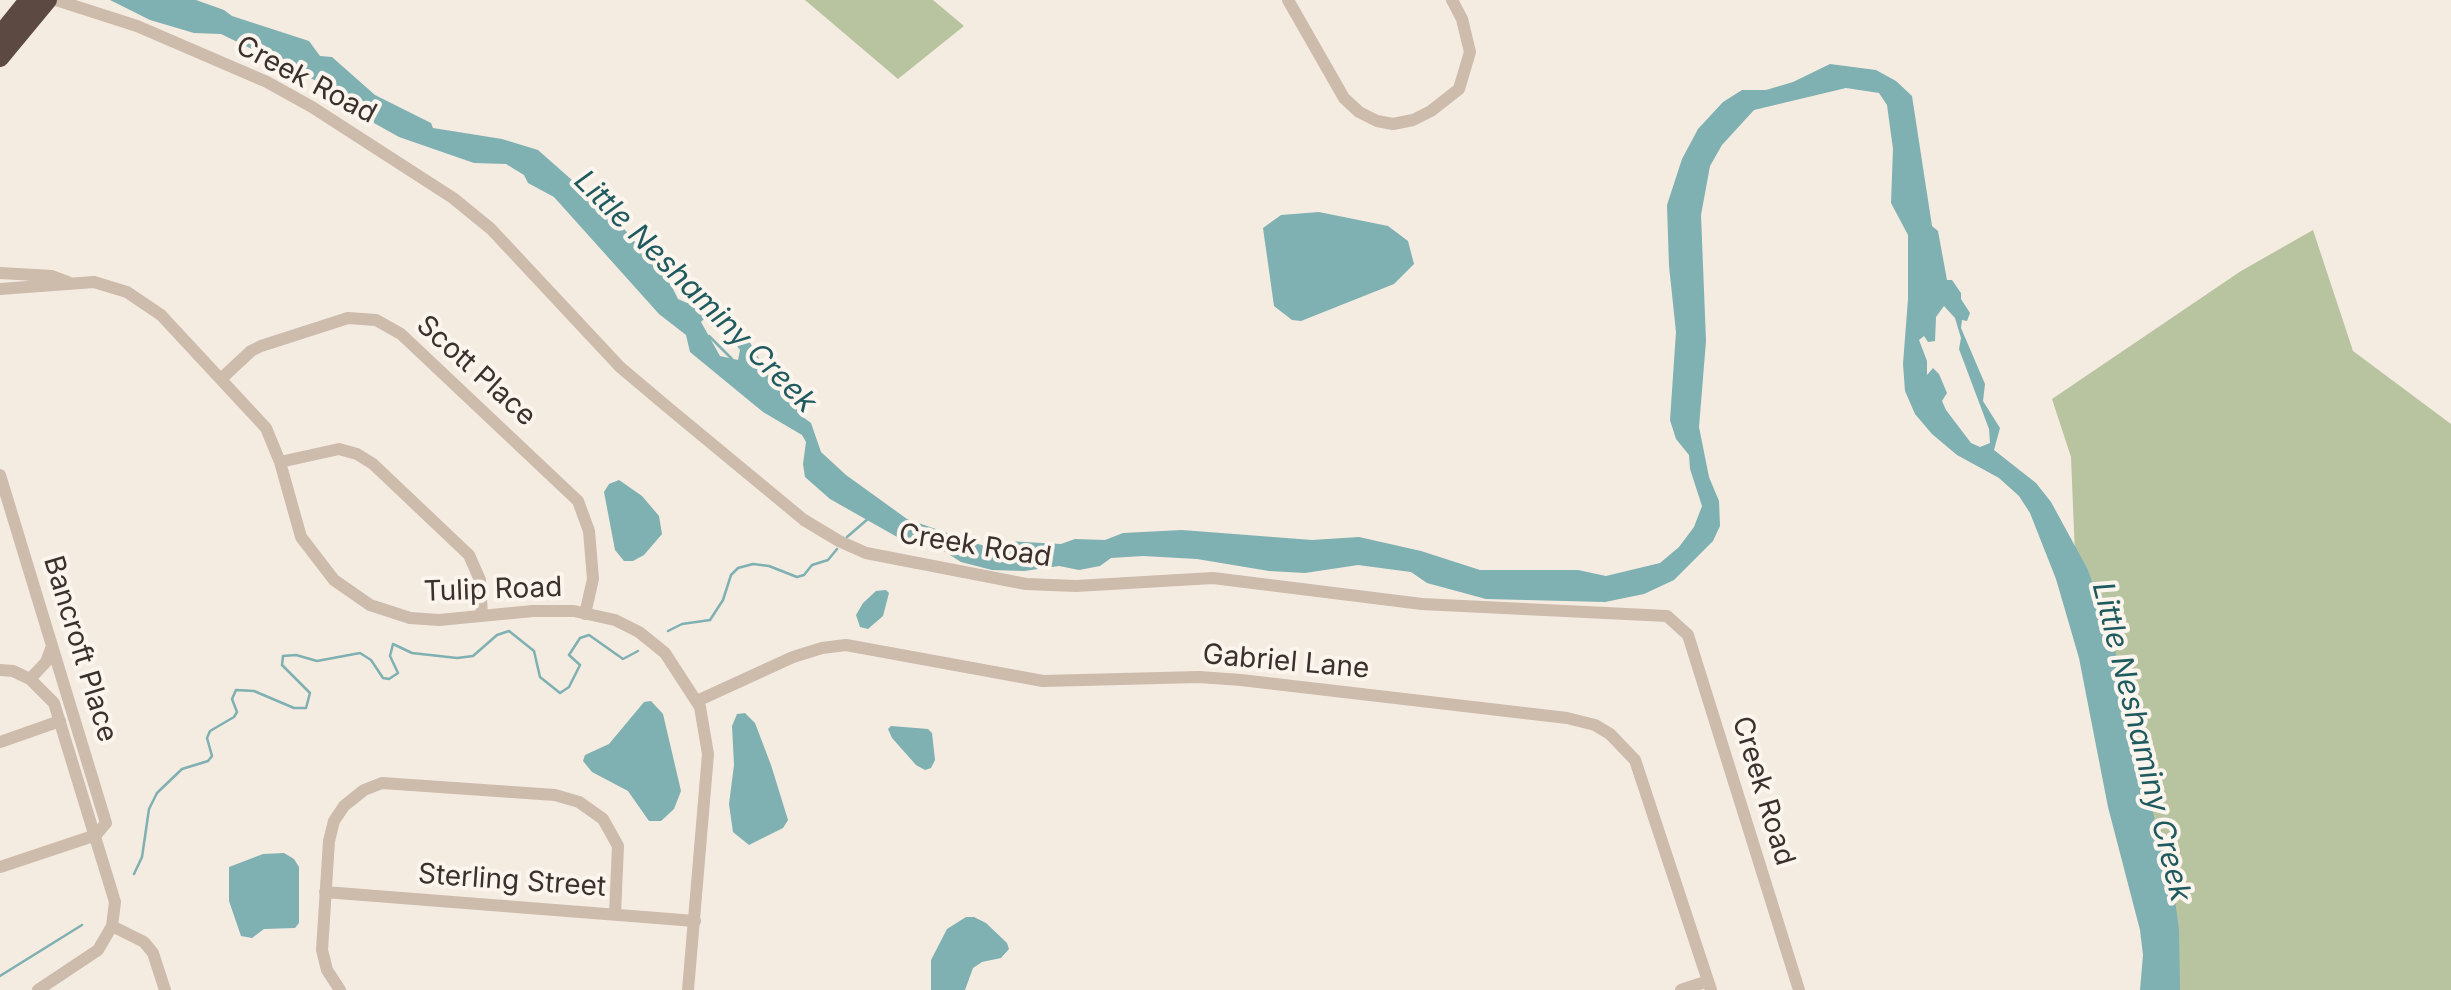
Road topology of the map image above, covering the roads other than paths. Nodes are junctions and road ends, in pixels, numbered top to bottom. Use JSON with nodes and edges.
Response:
{"nodes":[{"id":1,"x":56,"y":0,"type":"edge"},
{"id":2,"x":1288,"y":0,"type":"edge"},
{"id":3,"x":1452,"y":0,"type":"edge"},
{"id":4,"x":34,"y":4,"type":"edge"},
{"id":5,"x":0,"y":35,"type":"edge"},
{"id":6,"x":0,"y":58,"type":"edge"},
{"id":7,"x":0,"y":273,"type":"edge"},
{"id":8,"x":70,"y":283,"type":"junction"},
{"id":9,"x":0,"y":290,"type":"edge"},
{"id":10,"x":222,"y":378,"type":"junction"},
{"id":11,"x":280,"y":462,"type":"junction"},
{"id":12,"x":0,"y":476,"type":"edge"},
{"id":13,"x":585,"y":614,"type":"junction"},
{"id":14,"x":482,"y":616,"type":"junction"},
{"id":15,"x":52,"y":646,"type":"junction"},
{"id":16,"x":0,"y":670,"type":"edge"},
{"id":17,"x":30,"y":679,"type":"junction"},
{"id":18,"x":697,"y":701,"type":"junction"},
{"id":19,"x":60,"y":722,"type":"junction"},
{"id":20,"x":0,"y":742,"type":"edge"},
{"id":21,"x":96,"y":835,"type":"junction"},
{"id":22,"x":0,"y":867,"type":"edge"},
{"id":23,"x":325,"y":892,"type":"junction"},
{"id":24,"x":615,"y":914,"type":"junction"},
{"id":25,"x":694,"y":921,"type":"junction"},
{"id":26,"x":112,"y":926,"type":"junction"},
{"id":27,"x":1710,"y":986,"type":"edge"},
{"id":28,"x":39,"y":990,"type":"edge"},
{"id":29,"x":165,"y":990,"type":"edge"},
{"id":30,"x":340,"y":990,"type":"edge"},
{"id":31,"x":688,"y":990,"type":"edge"},
{"id":32,"x":1681,"y":990,"type":"edge"},
{"id":33,"x":1798,"y":990,"type":"edge"}],
"edges":[{"from":1,"to":33,"type":"street","name":"Creek Road"},
{"from":2,"to":3,"type":"street"},
{"from":4,"to":5,"type":"highway"},
{"from":4,"to":6,"type":"highway"},
{"from":7,"to":8,"type":"street","name":"Tulip Road"},
{"from":8,"to":9,"type":"street","name":"Tulip Road"},
{"from":8,"to":10,"type":"street","name":"Tulip Road"},
{"from":10,"to":11,"type":"street","name":"Tulip Road"},
{"from":10,"to":13,"type":"street","name":"Scott Place"},
{"from":11,"to":14,"type":"street","name":"Tulip Road"},
{"from":11,"to":14,"type":"street"},
{"from":12,"to":15,"type":"street","name":"Bancroft Place"},
{"from":13,"to":14,"type":"street","name":"Tulip Road"},
{"from":13,"to":18,"type":"street","name":"Tulip Road"},
{"from":15,"to":17,"type":"street"},
{"from":15,"to":21,"type":"street","name":"Bancroft Place"},
{"from":16,"to":17,"type":"street"},
{"from":17,"to":19,"type":"street"},
{"from":18,"to":25,"type":"street","name":"Tulip Road"},
{"from":18,"to":27,"type":"street","name":"Gabriel Lane"},
{"from":19,"to":20,"type":"street"},
{"from":19,"to":21,"type":"street"},
{"from":21,"to":22,"type":"street"},
{"from":21,"to":26,"type":"street"},
{"from":23,"to":24,"type":"street","name":"Sterling Street"},
{"from":23,"to":24,"type":"street"},
{"from":23,"to":30,"type":"street"},
{"from":24,"to":25,"type":"street","name":"Sterling Street"},
{"from":25,"to":31,"type":"street","name":"Tulip Road"},
{"from":26,"to":28,"type":"street"},
{"from":26,"to":29,"type":"street"},
{"from":27,"to":32,"type":"street","name":"Gabriel Lane"}]}
